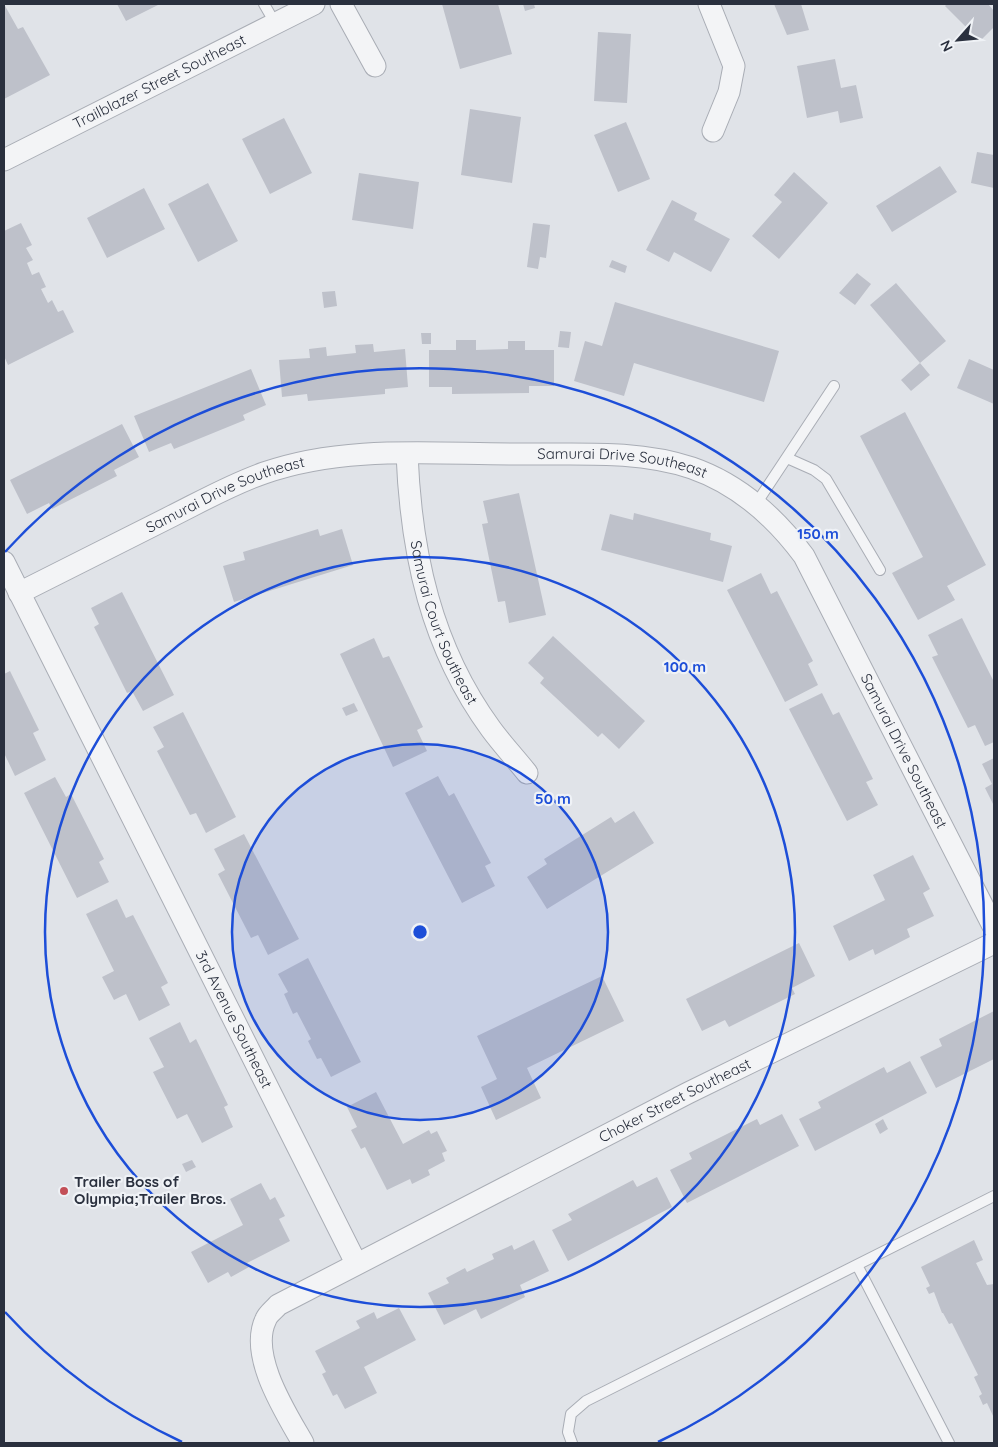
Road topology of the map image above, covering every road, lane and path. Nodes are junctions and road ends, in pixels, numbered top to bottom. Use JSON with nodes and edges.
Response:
{"nodes":[{"id":1,"x":264,"y":4,"type":"edge"},
{"id":2,"x":314,"y":4,"type":"edge"},
{"id":3,"x":341,"y":4,"type":"edge"},
{"id":4,"x":709,"y":4,"type":"edge"},
{"id":5,"x":275,"y":23,"type":"junction"},
{"id":6,"x":375,"y":66,"type":"dead end"},
{"id":7,"x":713,"y":131,"type":"dead end"},
{"id":8,"x":4,"y":160,"type":"edge"},
{"id":9,"x":834,"y":386,"type":"dead end"},
{"id":10,"x":407,"y":454,"type":"junction"},
{"id":11,"x":787,"y":458,"type":"junction"},
{"id":12,"x":756,"y":504,"type":"junction"},
{"id":13,"x":4,"y":562,"type":"edge"},
{"id":14,"x":880,"y":570,"type":"dead end"},
{"id":15,"x":19,"y":593,"type":"junction"},
{"id":16,"x":527,"y":773,"type":"dead end"},
{"id":17,"x":994,"y":928,"type":"edge"},
{"id":18,"x":994,"y":943,"type":"edge"},
{"id":19,"x":994,"y":1196,"type":"edge"},
{"id":20,"x":356,"y":1263,"type":"junction"},
{"id":21,"x":857,"y":1265,"type":"junction"},
{"id":22,"x":302,"y":1443,"type":"edge"},
{"id":23,"x":572,"y":1443,"type":"edge"},
{"id":24,"x":949,"y":1443,"type":"edge"}],
"edges":[{"from":1,"to":5,"type":"lane"},
{"from":2,"to":5,"type":"street","name":"Trailblazer Street Southeast"},
{"from":3,"to":6,"type":"street"},
{"from":4,"to":7,"type":"street"},
{"from":5,"to":8,"type":"street","name":"Trailblazer Street Southeast"},
{"from":9,"to":11,"type":"lane"},
{"from":10,"to":12,"type":"street","name":"Samurai Drive Southeast"},
{"from":10,"to":15,"type":"street","name":"Samurai Drive Southeast"},
{"from":10,"to":16,"type":"street","name":"Samurai Court Southeast"},
{"from":11,"to":12,"type":"lane"},
{"from":11,"to":14,"type":"lane"},
{"from":12,"to":17,"type":"street","name":"Samurai Drive Southeast"},
{"from":13,"to":15,"type":"street","name":"3rd Avenue Southeast"},
{"from":15,"to":20,"type":"street","name":"3rd Avenue Southeast"},
{"from":18,"to":20,"type":"street","name":"Choker Street Southeast"},
{"from":19,"to":21,"type":"lane"},
{"from":20,"to":22,"type":"street"},
{"from":21,"to":23,"type":"lane"},
{"from":21,"to":24,"type":"lane"}]}
